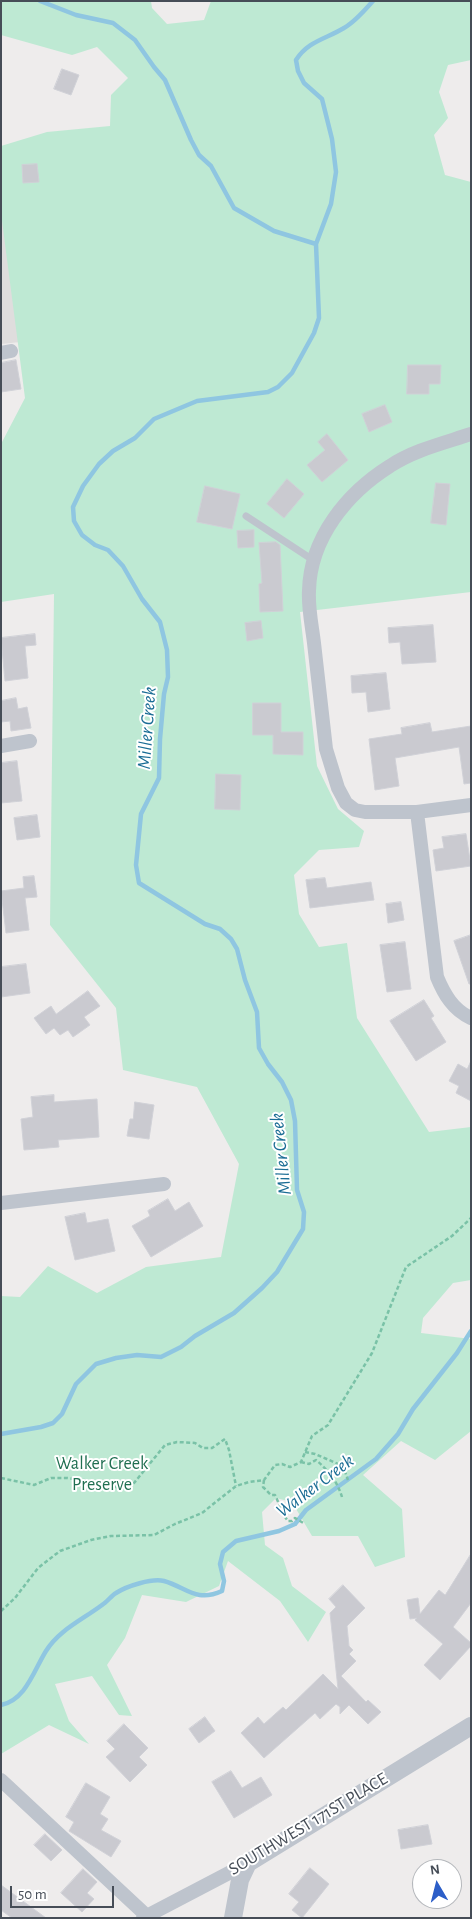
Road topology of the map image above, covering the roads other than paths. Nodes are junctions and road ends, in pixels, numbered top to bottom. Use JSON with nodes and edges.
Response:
{"nodes":[{"id":1,"x":471,"y":434,"type":"edge"},
{"id":2,"x":246,"y":516,"type":"dead end"},
{"id":3,"x":313,"y":560,"type":"junction"},
{"id":4,"x":30,"y":741,"type":"dead end"},
{"id":5,"x":1,"y":746,"type":"edge"},
{"id":6,"x":471,"y":805,"type":"edge"},
{"id":7,"x":417,"y":812,"type":"junction"},
{"id":8,"x":471,"y":1018,"type":"edge"},
{"id":9,"x":164,"y":1184,"type":"dead end"},
{"id":10,"x":1,"y":1202,"type":"edge"},
{"id":11,"x":471,"y":1726,"type":"edge"},
{"id":12,"x":1,"y":1780,"type":"edge"},
{"id":13,"x":248,"y":1863,"type":"junction"},
{"id":14,"x":145,"y":1917,"type":"edge"},
{"id":15,"x":233,"y":1918,"type":"edge"}],
"edges":[{"from":1,"to":3,"type":"street"},
{"from":2,"to":3,"type":"lane"},
{"from":3,"to":7,"type":"street"},
{"from":4,"to":5,"type":"street"},
{"from":6,"to":7,"type":"street"},
{"from":7,"to":8,"type":"street"},
{"from":9,"to":10,"type":"street"},
{"from":11,"to":13,"type":"street","name":"SOUTHWEST 171ST PLACE"},
{"from":12,"to":14,"type":"street"},
{"from":13,"to":14,"type":"street","name":"SOUTHWEST 171ST PLACE"},
{"from":13,"to":15,"type":"street"}]}
